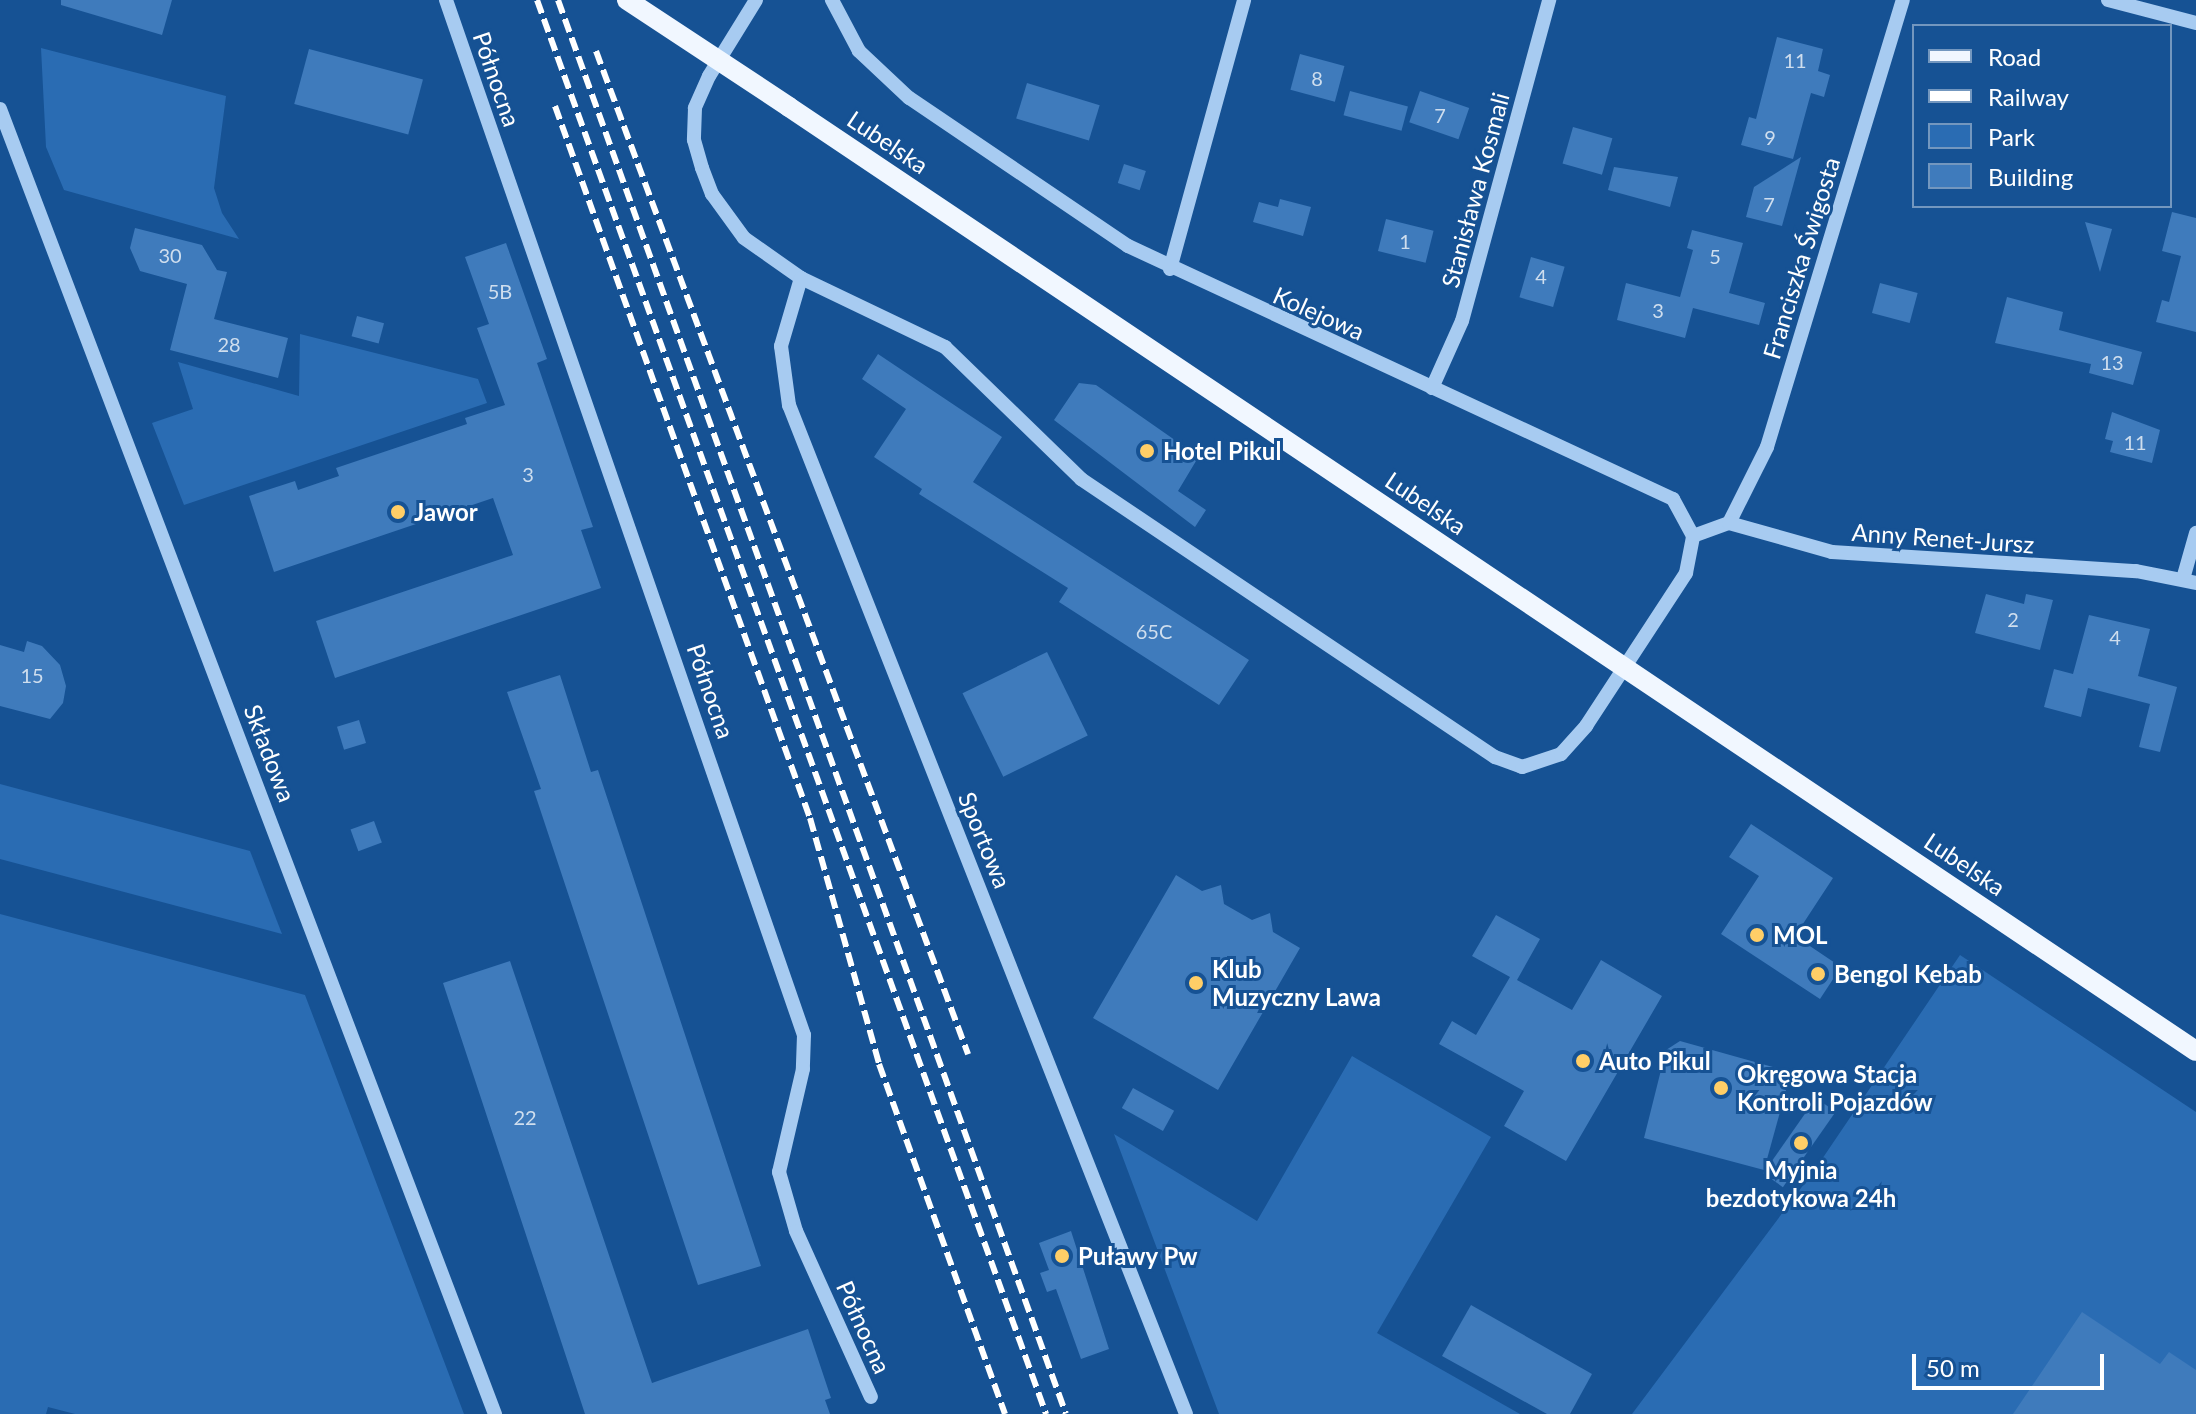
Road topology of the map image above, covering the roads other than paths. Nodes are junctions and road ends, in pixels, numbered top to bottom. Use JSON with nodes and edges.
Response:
{"nodes":[{"id":1,"x":446,"y":0,"type":"edge"},
{"id":2,"x":627,"y":0,"type":"edge"},
{"id":3,"x":756,"y":0,"type":"edge"},
{"id":4,"x":832,"y":0,"type":"edge"},
{"id":5,"x":1244,"y":0,"type":"edge"},
{"id":6,"x":1549,"y":0,"type":"edge"},
{"id":7,"x":1903,"y":0,"type":"edge"},
{"id":8,"x":2108,"y":0,"type":"edge"},
{"id":9,"x":2196,"y":23,"type":"edge"},
{"id":10,"x":0,"y":109,"type":"edge"},
{"id":11,"x":1170,"y":269,"type":"junction"},
{"id":12,"x":801,"y":278,"type":"junction"},
{"id":13,"x":1432,"y":388,"type":"junction"},
{"id":14,"x":1729,"y":523,"type":"junction"},
{"id":15,"x":2196,"y":533,"type":"edge"},
{"id":16,"x":1693,"y":536,"type":"junction"},
{"id":17,"x":2189,"y":581,"type":"edge"},
{"id":18,"x":1625,"y":668,"type":"junction"},
{"id":19,"x":2196,"y":1051,"type":"edge"},
{"id":20,"x":871,"y":1397,"type":"dead end"},
{"id":21,"x":495,"y":1414,"type":"edge"},
{"id":22,"x":1186,"y":1414,"type":"edge"}],
"edges":[{"from":1,"to":20,"type":"street","name":"Północna"},
{"from":2,"to":18,"type":"main road","name":"Lubelska","bridge":true},
{"from":3,"to":12,"type":"street"},
{"from":4,"to":11,"type":"street","name":"Kolejowa"},
{"from":5,"to":11,"type":"street"},
{"from":6,"to":13,"type":"street","name":"Stanisława Kosmali"},
{"from":7,"to":14,"type":"street","name":"Franciszka Świgosta"},
{"from":8,"to":9,"type":"street"},
{"from":10,"to":21,"type":"street","name":"Składowa"},
{"from":11,"to":13,"type":"street","name":"Kolejowa"},
{"from":12,"to":18,"type":"street"},
{"from":12,"to":22,"type":"street","name":"Sportowa"},
{"from":13,"to":16,"type":"street","name":"Kolejowa"},
{"from":14,"to":16,"type":"street"},
{"from":14,"to":17,"type":"street","name":"Anny Renet-Jursz"},
{"from":15,"to":17,"type":"street"},
{"from":16,"to":18,"type":"street"},
{"from":18,"to":19,"type":"main road","name":"Lubelska"}]}
